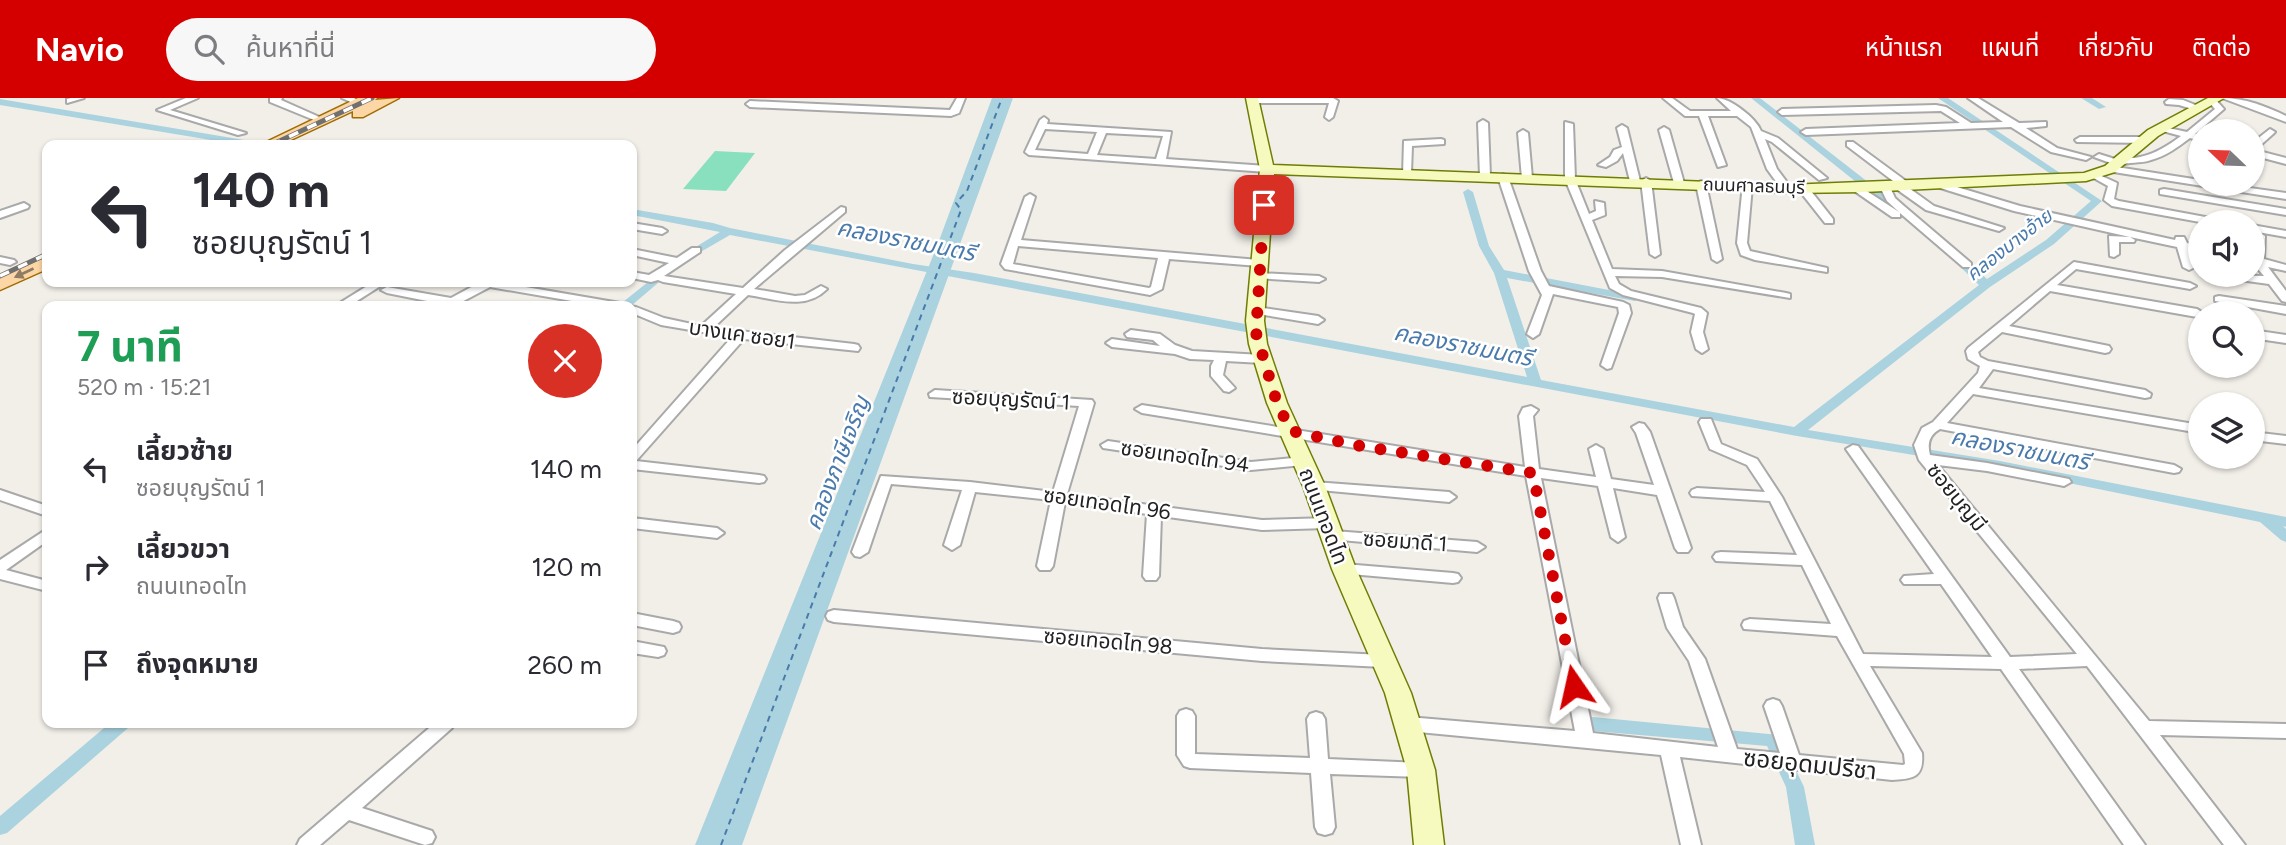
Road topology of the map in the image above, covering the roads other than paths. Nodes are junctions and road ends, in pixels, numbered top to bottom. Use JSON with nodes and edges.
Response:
{"nodes":[{"id":1,"x":80,"y":98,"type":"edge"},
{"id":2,"x":194,"y":98,"type":"edge"},
{"id":3,"x":391,"y":98,"type":"edge"},
{"id":4,"x":961,"y":98,"type":"edge"},
{"id":5,"x":1667,"y":98,"type":"edge"},
{"id":6,"x":1721,"y":98,"type":"edge"},
{"id":7,"x":1972,"y":98,"type":"edge"},
{"id":8,"x":1252,"y":99,"type":"edge"},
{"id":9,"x":284,"y":100,"type":"edge"},
{"id":10,"x":358,"y":100,"type":"edge"},
{"id":11,"x":70,"y":101,"type":"dead end"},
{"id":12,"x":2213,"y":101,"type":"edge"},
{"id":13,"x":2169,"y":102,"type":"dead end"},
{"id":14,"x":750,"y":104,"type":"dead end"},
{"id":15,"x":1782,"y":112,"type":"dead end"},
{"id":16,"x":1741,"y":113,"type":"junction"},
{"id":17,"x":1703,"y":115,"type":"junction"},
{"id":18,"x":1329,"y":117,"type":"dead end"},
{"id":19,"x":2286,"y":118,"type":"edge"},
{"id":20,"x":322,"y":120,"type":"junction"},
{"id":21,"x":1483,"y":123,"type":"dead end"},
{"id":22,"x":1567,"y":124,"type":"dead end"},
{"id":23,"x":2043,"y":124,"type":"dead end"},
{"id":24,"x":2016,"y":125,"type":"junction"},
{"id":25,"x":1980,"y":126,"type":"junction"},
{"id":26,"x":1622,"y":128,"type":"dead end"},
{"id":27,"x":2162,"y":128,"type":"junction"},
{"id":28,"x":1103,"y":130,"type":"junction"},
{"id":29,"x":1664,"y":130,"type":"dead end"},
{"id":30,"x":1806,"y":132,"type":"dead end"},
{"id":31,"x":2270,"y":132,"type":"dead end"},
{"id":32,"x":241,"y":133,"type":"dead end"},
{"id":33,"x":1759,"y":133,"type":"junction"},
{"id":34,"x":1522,"y":134,"type":"dead end"},
{"id":35,"x":2187,"y":135,"type":"junction"},
{"id":36,"x":2265,"y":137,"type":"edge"},
{"id":37,"x":2147,"y":139,"type":"junction"},
{"id":38,"x":290,"y":140,"type":"edge"},
{"id":39,"x":292,"y":140,"type":"edge"},
{"id":40,"x":2080,"y":140,"type":"dead end"},
{"id":41,"x":1441,"y":142,"type":"dead end"},
{"id":42,"x":1850,"y":144,"type":"dead end"},
{"id":43,"x":1628,"y":149,"type":"junction"},
{"id":44,"x":2265,"y":154,"type":"edge"},
{"id":45,"x":1091,"y":158,"type":"junction"},
{"id":46,"x":2286,"y":161,"type":"edge"},
{"id":47,"x":1160,"y":162,"type":"junction"},
{"id":48,"x":2119,"y":162,"type":"junction"},
{"id":49,"x":1603,"y":165,"type":"dead end"},
{"id":50,"x":1721,"y":165,"type":"dead end"},
{"id":51,"x":1267,"y":169,"type":"junction"},
{"id":52,"x":1406,"y":173,"type":"junction"},
{"id":53,"x":1485,"y":176,"type":"junction"},
{"id":54,"x":2095,"y":176,"type":"junction"},
{"id":55,"x":1503,"y":177,"type":"junction"},
{"id":56,"x":1527,"y":177,"type":"junction"},
{"id":57,"x":1822,"y":178,"type":"dead end"},
{"id":58,"x":1570,"y":179,"type":"junction"},
{"id":59,"x":1640,"y":181,"type":"junction"},
{"id":60,"x":2188,"y":181,"type":"edge"},
{"id":61,"x":1679,"y":183,"type":"junction"},
{"id":62,"x":1955,"y":183,"type":"junction"},
{"id":63,"x":1701,"y":184,"type":"junction"},
{"id":64,"x":1937,"y":184,"type":"junction"},
{"id":65,"x":1746,"y":186,"type":"junction"},
{"id":66,"x":1885,"y":187,"type":"junction"},
{"id":67,"x":1796,"y":188,"type":"junction"},
{"id":68,"x":2164,"y":192,"type":"dead end"},
{"id":69,"x":2265,"y":193,"type":"edge"},
{"id":70,"x":2286,"y":196,"type":"edge"},
{"id":71,"x":1030,"y":197,"type":"dead end"},
{"id":72,"x":1599,"y":204,"type":"dead end"},
{"id":73,"x":2011,"y":204,"type":"junction"},
{"id":74,"x":24,"y":206,"type":"dead end"},
{"id":75,"x":841,"y":210,"type":"dead end"},
{"id":76,"x":2024,"y":211,"type":"junction"},
{"id":77,"x":2286,"y":212,"type":"edge"},
{"id":78,"x":0,"y":215,"type":"edge"},
{"id":79,"x":2188,"y":217,"type":"edge"},
{"id":80,"x":1587,"y":218,"type":"junction"},
{"id":81,"x":1829,"y":221,"type":"dead end"},
{"id":82,"x":637,"y":227,"type":"edge"},
{"id":83,"x":1999,"y":228,"type":"dead end"},
{"id":84,"x":662,"y":231,"type":"dead end"},
{"id":85,"x":2265,"y":233,"type":"edge"},
{"id":86,"x":2286,"y":234,"type":"edge"},
{"id":87,"x":1930,"y":242,"type":"dead end"},
{"id":88,"x":1016,"y":243,"type":"junction"},
{"id":89,"x":2181,"y":244,"type":"junction"},
{"id":90,"x":2188,"y":244,"type":"edge"},
{"id":91,"x":2188,"y":246,"type":"edge"},
{"id":92,"x":42,"y":248,"type":"edge"},
{"id":93,"x":696,"y":250,"type":"dead end"},
{"id":94,"x":637,"y":253,"type":"edge"},
{"id":95,"x":1655,"y":254,"type":"dead end"},
{"id":96,"x":2114,"y":254,"type":"dead end"},
{"id":97,"x":1164,"y":255,"type":"junction"},
{"id":98,"x":1717,"y":259,"type":"dead end"},
{"id":99,"x":2265,"y":259,"type":"edge"},
{"id":100,"x":677,"y":261,"type":"junction"},
{"id":101,"x":2265,"y":261,"type":"edge"},
{"id":102,"x":2286,"y":262,"type":"edge"},
{"id":103,"x":3,"y":263,"type":"edge"},
{"id":104,"x":42,"y":264,"type":"edge"},
{"id":105,"x":2188,"y":264,"type":"edge"},
{"id":106,"x":1967,"y":265,"type":"dead end"},
{"id":107,"x":2286,"y":268,"type":"edge"},
{"id":108,"x":1259,"y":269,"type":"junction"},
{"id":109,"x":1823,"y":270,"type":"dead end"},
{"id":110,"x":2265,"y":270,"type":"edge"},
{"id":111,"x":1610,"y":272,"type":"junction"},
{"id":112,"x":637,"y":276,"type":"edge"},
{"id":113,"x":663,"y":279,"type":"dead end"},
{"id":114,"x":1319,"y":279,"type":"dead end"},
{"id":115,"x":2265,"y":280,"type":"edge"},
{"id":116,"x":2274,"y":281,"type":"junction"},
{"id":117,"x":0,"y":284,"type":"edge"},
{"id":118,"x":1542,"y":284,"type":"junction"},
{"id":119,"x":2188,"y":286,"type":"edge"},
{"id":120,"x":382,"y":287,"type":"edge"},
{"id":121,"x":382,"y":287,"type":"edge"},
{"id":122,"x":478,"y":287,"type":"edge"},
{"id":123,"x":502,"y":287,"type":"edge"},
{"id":124,"x":2049,"y":287,"type":"junction"},
{"id":125,"x":821,"y":289,"type":"dead end"},
{"id":126,"x":746,"y":291,"type":"junction"},
{"id":127,"x":1786,"y":296,"type":"dead end"},
{"id":128,"x":2219,"y":299,"type":"dead end"},
{"id":129,"x":2286,"y":299,"type":"edge"},
{"id":130,"x":352,"y":301,"type":"edge"},
{"id":131,"x":437,"y":301,"type":"edge"},
{"id":132,"x":454,"y":301,"type":"edge"},
{"id":133,"x":590,"y":301,"type":"edge"},
{"id":134,"x":2286,"y":310,"type":"edge"},
{"id":135,"x":637,"y":311,"type":"edge"},
{"id":136,"x":2188,"y":311,"type":"edge"},
{"id":137,"x":1318,"y":320,"type":"dead end"},
{"id":138,"x":1256,"y":322,"type":"junction"},
{"id":139,"x":2001,"y":328,"type":"junction"},
{"id":140,"x":703,"y":330,"type":"junction"},
{"id":141,"x":1131,"y":334,"type":"dead end"},
{"id":142,"x":1534,"y":334,"type":"dead end"},
{"id":143,"x":740,"y":336,"type":"junction"},
{"id":144,"x":2265,"y":336,"type":"edge"},
{"id":145,"x":2286,"y":339,"type":"edge"},
{"id":146,"x":1112,"y":343,"type":"dead end"},
{"id":147,"x":854,"y":348,"type":"dead end"},
{"id":148,"x":1702,"y":349,"type":"dead end"},
{"id":149,"x":2105,"y":349,"type":"dead end"},
{"id":150,"x":1179,"y":352,"type":"junction"},
{"id":151,"x":1221,"y":358,"type":"junction"},
{"id":152,"x":1262,"y":359,"type":"junction"},
{"id":153,"x":1985,"y":364,"type":"junction"},
{"id":154,"x":1607,"y":365,"type":"dead end"},
{"id":155,"x":1229,"y":388,"type":"dead end"},
{"id":156,"x":1970,"y":390,"type":"junction"},
{"id":157,"x":935,"y":394,"type":"dead end"},
{"id":158,"x":2145,"y":394,"type":"dead end"},
{"id":159,"x":1142,"y":409,"type":"dead end"},
{"id":160,"x":1531,"y":410,"type":"dead end"},
{"id":161,"x":1706,"y":422,"type":"dead end"},
{"id":162,"x":1938,"y":425,"type":"junction"},
{"id":163,"x":1639,"y":427,"type":"dead end"},
{"id":164,"x":2188,"y":427,"type":"edge"},
{"id":165,"x":1291,"y":431,"type":"junction"},
{"id":166,"x":2265,"y":438,"type":"edge"},
{"id":167,"x":2286,"y":440,"type":"edge"},
{"id":168,"x":1108,"y":445,"type":"dead end"},
{"id":169,"x":1596,"y":449,"type":"dead end"},
{"id":170,"x":1853,"y":449,"type":"dead end"},
{"id":171,"x":637,"y":452,"type":"edge"},
{"id":172,"x":1924,"y":454,"type":"junction"},
{"id":173,"x":1303,"y":461,"type":"junction"},
{"id":174,"x":637,"y":466,"type":"edge"},
{"id":175,"x":2174,"y":468,"type":"dead end"},
{"id":176,"x":1533,"y":473,"type":"junction"},
{"id":177,"x":759,"y":479,"type":"dead end"},
{"id":178,"x":1603,"y":482,"type":"junction"},
{"id":179,"x":2064,"y":482,"type":"dead end"},
{"id":180,"x":970,"y":486,"type":"junction"},
{"id":181,"x":1314,"y":486,"type":"junction"},
{"id":182,"x":1664,"y":491,"type":"junction"},
{"id":183,"x":1697,"y":493,"type":"dead end"},
{"id":184,"x":0,"y":495,"type":"edge"},
{"id":185,"x":1059,"y":497,"type":"junction"},
{"id":186,"x":1449,"y":497,"type":"dead end"},
{"id":187,"x":1775,"y":497,"type":"junction"},
{"id":188,"x":42,"y":508,"type":"edge"},
{"id":189,"x":1154,"y":510,"type":"junction"},
{"id":190,"x":637,"y":524,"type":"edge"},
{"id":191,"x":1331,"y":530,"type":"junction"},
{"id":192,"x":717,"y":533,"type":"dead end"},
{"id":193,"x":1618,"y":537,"type":"dead end"},
{"id":194,"x":42,"y":538,"type":"edge"},
{"id":195,"x":952,"y":545,"type":"dead end"},
{"id":196,"x":1477,"y":547,"type":"dead end"},
{"id":197,"x":1683,"y":548,"type":"dead end"},
{"id":198,"x":860,"y":552,"type":"dead end"},
{"id":199,"x":1721,"y":557,"type":"dead end"},
{"id":200,"x":1805,"y":560,"type":"junction"},
{"id":201,"x":1045,"y":566,"type":"dead end"},
{"id":202,"x":0,"y":567,"type":"edge"},
{"id":203,"x":1344,"y":569,"type":"junction"},
{"id":204,"x":0,"y":574,"type":"edge"},
{"id":205,"x":1151,"y":576,"type":"dead end"},
{"id":206,"x":1453,"y":578,"type":"dead end"},
{"id":207,"x":1944,"y":579,"type":"junction"},
{"id":208,"x":1909,"y":580,"type":"dead end"},
{"id":209,"x":42,"y":585,"type":"edge"},
{"id":210,"x":1666,"y":598,"type":"dead end"},
{"id":211,"x":834,"y":616,"type":"dead end"},
{"id":212,"x":637,"y":620,"type":"edge"},
{"id":213,"x":1750,"y":625,"type":"dead end"},
{"id":214,"x":673,"y":627,"type":"dead end"},
{"id":215,"x":1842,"y":630,"type":"junction"},
{"id":216,"x":637,"y":648,"type":"edge"},
{"id":217,"x":658,"y":651,"type":"dead end"},
{"id":218,"x":1858,"y":660,"type":"junction"},
{"id":219,"x":2091,"y":660,"type":"junction"},
{"id":220,"x":1383,"y":661,"type":"junction"},
{"id":221,"x":2003,"y":663,"type":"junction"},
{"id":222,"x":1773,"y":706,"type":"dead end"},
{"id":223,"x":1186,"y":716,"type":"dead end"},
{"id":224,"x":1316,"y":719,"type":"dead end"},
{"id":225,"x":1408,"y":724,"type":"junction"},
{"id":226,"x":438,"y":728,"type":"edge"},
{"id":227,"x":2142,"y":728,"type":"junction"},
{"id":228,"x":2286,"y":731,"type":"edge"},
{"id":229,"x":1585,"y":739,"type":"junction"},
{"id":230,"x":1669,"y":748,"type":"junction"},
{"id":231,"x":1730,"y":755,"type":"junction"},
{"id":232,"x":1792,"y":762,"type":"junction"},
{"id":233,"x":1319,"y":767,"type":"junction"},
{"id":234,"x":1421,"y":770,"type":"junction"},
{"id":235,"x":347,"y":811,"type":"junction"},
{"id":236,"x":1325,"y":827,"type":"dead end"},
{"id":237,"x":425,"y":837,"type":"dead end"},
{"id":238,"x":307,"y":845,"type":"edge"},
{"id":239,"x":1429,"y":845,"type":"edge"},
{"id":240,"x":1691,"y":845,"type":"edge"},
{"id":241,"x":2134,"y":845,"type":"edge"},
{"id":242,"x":2235,"y":845,"type":"edge"}],
"edges":[{"from":1,"to":11,"type":"street"},
{"from":2,"to":32,"type":"street"},
{"from":3,"to":39,"type":"main road"},
{"from":4,"to":14,"type":"street"},
{"from":5,"to":17,"type":"street"},
{"from":6,"to":16,"type":"street"},
{"from":7,"to":24,"type":"street"},
{"from":8,"to":18,"type":"street"},
{"from":8,"to":51,"type":"street","name":"ถนนเทอดไท"},
{"from":9,"to":20,"type":"street"},
{"from":10,"to":20,"type":"main road"},
{"from":12,"to":13,"type":"street"},
{"from":12,"to":19,"type":"street"},
{"from":12,"to":27,"type":"street","name":"ถนนศาลธนบุรี"},
{"from":12,"to":35,"type":"street"},
{"from":15,"to":25,"type":"street"},
{"from":16,"to":17,"type":"street"},
{"from":16,"to":33,"type":"street"},
{"from":17,"to":50,"type":"street"},
{"from":20,"to":38,"type":"main road"},
{"from":21,"to":53,"type":"street"},
{"from":22,"to":58,"type":"street"},
{"from":23,"to":24,"type":"street"},
{"from":24,"to":25,"type":"street"},
{"from":24,"to":48,"type":"street"},
{"from":25,"to":30,"type":"street"},
{"from":26,"to":43,"type":"street"},
{"from":27,"to":35,"type":"street"},
{"from":27,"to":37,"type":"street","name":"ถนนศาลธนบุรี"},
{"from":28,"to":45,"type":"street"},
{"from":28,"to":45,"type":"street"},
{"from":28,"to":47,"type":"street"},
{"from":29,"to":61,"type":"street"},
{"from":31,"to":36,"type":"street"},
{"from":33,"to":57,"type":"street"},
{"from":33,"to":67,"type":"street"},
{"from":34,"to":56,"type":"street"},
{"from":35,"to":48,"type":"street"},
{"from":37,"to":40,"type":"street"},
{"from":37,"to":48,"type":"street","name":"ถนนศาลธนบุรี"},
{"from":41,"to":52,"type":"street"},
{"from":42,"to":66,"type":"street"},
{"from":43,"to":49,"type":"street"},
{"from":43,"to":59,"type":"street"},
{"from":44,"to":46,"type":"street"},
{"from":45,"to":47,"type":"street"},
{"from":47,"to":51,"type":"street"},
{"from":48,"to":54,"type":"street","name":"ถนนศาลธนบุรี"},
{"from":48,"to":60,"type":"street"},
{"from":51,"to":52,"type":"street","name":"ถนนศาลธนบุรี"},
{"from":51,"to":108,"type":"street","name":"ถนนเทอดไท"},
{"from":52,"to":53,"type":"street","name":"ถนนศาลธนบุรี"},
{"from":53,"to":55,"type":"street","name":"ถนนศาลธนบุรี"},
{"from":54,"to":62,"type":"street","name":"ถนนศาลธนบุรี"},
{"from":54,"to":79,"type":"street"},
{"from":55,"to":56,"type":"street","name":"ถนนศาลธนบุรี"},
{"from":55,"to":118,"type":"street"},
{"from":56,"to":58,"type":"street","name":"ถนนศาลธนบุรี"},
{"from":58,"to":59,"type":"street","name":"ถนนศาลธนบุรี"},
{"from":58,"to":80,"type":"street"},
{"from":59,"to":61,"type":"street","name":"ถนนศาลธนบุรี"},
{"from":59,"to":95,"type":"street"},
{"from":61,"to":63,"type":"street","name":"ถนนศาลธนบุรี"},
{"from":62,"to":64,"type":"street","name":"ถนนศาลธนบุรี"},
{"from":62,"to":73,"type":"street"},
{"from":63,"to":65,"type":"street","name":"ถนนศาลธนบุรี"},
{"from":63,"to":98,"type":"street"},
{"from":64,"to":66,"type":"street","name":"ถนนศาลธนบุรี"},
{"from":64,"to":73,"type":"street"},
{"from":65,"to":67,"type":"street","name":"ถนนศาลธนบุรี"},
{"from":65,"to":109,"type":"street"},
{"from":66,"to":67,"type":"street","name":"ถนนศาลธนบุรี"},
{"from":66,"to":76,"type":"street"},
{"from":66,"to":83,"type":"street"},
{"from":66,"to":87,"type":"street"},
{"from":66,"to":106,"type":"street"},
{"from":67,"to":81,"type":"street"},
{"from":68,"to":77,"type":"street"},
{"from":69,"to":70,"type":"street"},
{"from":71,"to":88,"type":"street"},
{"from":72,"to":80,"type":"street"},
{"from":73,"to":76,"type":"street"},
{"from":74,"to":78,"type":"street"},
{"from":75,"to":126,"type":"street"},
{"from":76,"to":89,"type":"street"},
{"from":80,"to":111,"type":"street"},
{"from":82,"to":84,"type":"street"},
{"from":85,"to":86,"type":"street"},
{"from":88,"to":97,"type":"street"},
{"from":88,"to":97,"type":"street"},
{"from":89,"to":90,"type":"street"},
{"from":89,"to":91,"type":"street"},
{"from":89,"to":96,"type":"street"},
{"from":89,"to":105,"type":"street"},
{"from":92,"to":103,"type":"main road"},
{"from":93,"to":100,"type":"street"},
{"from":94,"to":100,"type":"street"},
{"from":97,"to":108,"type":"street"},
{"from":99,"to":102,"type":"street"},
{"from":100,"to":112,"type":"street"},
{"from":101,"to":107,"type":"street"},
{"from":104,"to":117,"type":"main road","one_way":true},
{"from":108,"to":114,"type":"street"},
{"from":108,"to":138,"type":"street","name":"ถนนเทอดไท"},
{"from":110,"to":116,"type":"street"},
{"from":111,"to":127,"type":"street"},
{"from":111,"to":148,"type":"street"},
{"from":113,"to":126,"type":"street"},
{"from":115,"to":116,"type":"street"},
{"from":116,"to":129,"type":"street"},
{"from":118,"to":142,"type":"street"},
{"from":118,"to":154,"type":"street"},
{"from":119,"to":124,"type":"street"},
{"from":120,"to":131,"type":"street"},
{"from":121,"to":130,"type":"street"},
{"from":122,"to":132,"type":"street"},
{"from":123,"to":133,"type":"street"},
{"from":124,"to":136,"type":"street"},
{"from":124,"to":139,"type":"street"},
{"from":125,"to":126,"type":"street"},
{"from":126,"to":140,"type":"street"},
{"from":128,"to":134,"type":"street"},
{"from":135,"to":140,"type":"street","name":"บางแค ซอย1"},
{"from":137,"to":138,"type":"street"},
{"from":138,"to":152,"type":"street","name":"ถนนเทอดไท"},
{"from":139,"to":149,"type":"street"},
{"from":139,"to":153,"type":"street"},
{"from":140,"to":143,"type":"street","name":"บางแค ซอย1"},
{"from":141,"to":150,"type":"street"},
{"from":143,"to":147,"type":"street","name":"บางแค ซอย1"},
{"from":143,"to":171,"type":"street"},
{"from":144,"to":145,"type":"street"},
{"from":146,"to":150,"type":"street"},
{"from":150,"to":151,"type":"street"},
{"from":151,"to":152,"type":"street"},
{"from":151,"to":155,"type":"street"},
{"from":152,"to":165,"type":"street","name":"ถนนเทอดไท"},
{"from":153,"to":156,"type":"street","name":"ซอยบุญมี"},
{"from":153,"to":158,"type":"street"},
{"from":156,"to":162,"type":"street","name":"ซอยบุญมี"},
{"from":156,"to":164,"type":"street"},
{"from":157,"to":185,"type":"street","name":"ซอยบุญรัตน์ 1"},
{"from":159,"to":165,"type":"street"},
{"from":160,"to":176,"type":"street"},
{"from":161,"to":187,"type":"street","name":"ซอยอุดมปรีชา"},
{"from":162,"to":172,"type":"street","name":"ซอยบุญมี"},
{"from":162,"to":175,"type":"street"},
{"from":163,"to":182,"type":"street"},
{"from":165,"to":173,"type":"street","name":"ถนนเทอดไท"},
{"from":165,"to":176,"type":"street"},
{"from":166,"to":167,"type":"street"},
{"from":168,"to":173,"type":"street","name":"ซอยเทอดไท 94"},
{"from":169,"to":178,"type":"street"},
{"from":170,"to":207,"type":"street"},
{"from":172,"to":179,"type":"street"},
{"from":172,"to":219,"type":"street","name":"ซอยบุญมี"},
{"from":173,"to":181,"type":"street","name":"ถนนเทอดไท"},
{"from":174,"to":177,"type":"street"},
{"from":176,"to":178,"type":"street"},
{"from":176,"to":229,"type":"street"},
{"from":178,"to":182,"type":"street"},
{"from":178,"to":193,"type":"street"},
{"from":180,"to":185,"type":"street","name":"ซอยเทอดไท 96"},
{"from":180,"to":195,"type":"street"},
{"from":180,"to":198,"type":"street","name":"ซอยเทอดไท 96"},
{"from":181,"to":186,"type":"street"},
{"from":181,"to":191,"type":"street","name":"ถนนเทอดไท"},
{"from":182,"to":197,"type":"street"},
{"from":183,"to":187,"type":"street"},
{"from":184,"to":188,"type":"street"},
{"from":185,"to":189,"type":"street","name":"ซอยเทอดไท 96"},
{"from":185,"to":201,"type":"street"},
{"from":187,"to":200,"type":"street","name":"ซอยอุดมปรีชา"},
{"from":189,"to":191,"type":"street","name":"ซอยเทอดไท 96"},
{"from":189,"to":205,"type":"street"},
{"from":190,"to":192,"type":"street"},
{"from":191,"to":196,"type":"street","name":"ซอยมาดี 1"},
{"from":191,"to":203,"type":"street","name":"ถนนเทอดไท"},
{"from":194,"to":202,"type":"street"},
{"from":199,"to":200,"type":"street"},
{"from":200,"to":215,"type":"street","name":"ซอยอุดมปรีชา"},
{"from":203,"to":206,"type":"street"},
{"from":203,"to":220,"type":"street","name":"ถนนเทอดไท"},
{"from":204,"to":209,"type":"street"},
{"from":207,"to":208,"type":"street"},
{"from":207,"to":221,"type":"street"},
{"from":210,"to":231,"type":"street"},
{"from":211,"to":220,"type":"street","name":"ซอยเทอดไท 98"},
{"from":212,"to":214,"type":"street"},
{"from":213,"to":215,"type":"street"},
{"from":215,"to":218,"type":"street","name":"ซอยอุดมปรีชา"},
{"from":216,"to":217,"type":"street"},
{"from":218,"to":221,"type":"street"},
{"from":218,"to":232,"type":"street","name":"ซอยอุดมปรีชา"},
{"from":219,"to":221,"type":"street"},
{"from":219,"to":227,"type":"street","name":"ซอยบุญมี"},
{"from":220,"to":225,"type":"street","name":"ถนนเทอดไท"},
{"from":221,"to":241,"type":"street"},
{"from":222,"to":232,"type":"street"},
{"from":223,"to":233,"type":"street"},
{"from":224,"to":233,"type":"street"},
{"from":225,"to":229,"type":"street","name":"ซอยอุดมปรีชา"},
{"from":225,"to":234,"type":"street","name":"ถนนเทอดไท"},
{"from":226,"to":235,"type":"street"},
{"from":227,"to":228,"type":"street"},
{"from":227,"to":242,"type":"street","name":"ซอยบุญมี"},
{"from":229,"to":230,"type":"street","name":"ซอยอุดมปรีชา"},
{"from":230,"to":231,"type":"street","name":"ซอยอุดมปรีชา"},
{"from":230,"to":240,"type":"street"},
{"from":231,"to":232,"type":"street","name":"ซอยอุดมปรีชา"},
{"from":233,"to":234,"type":"street"},
{"from":233,"to":236,"type":"street"},
{"from":234,"to":239,"type":"street","name":"ถนนเทอดไท"},
{"from":235,"to":237,"type":"street"},
{"from":235,"to":238,"type":"street"}]}
